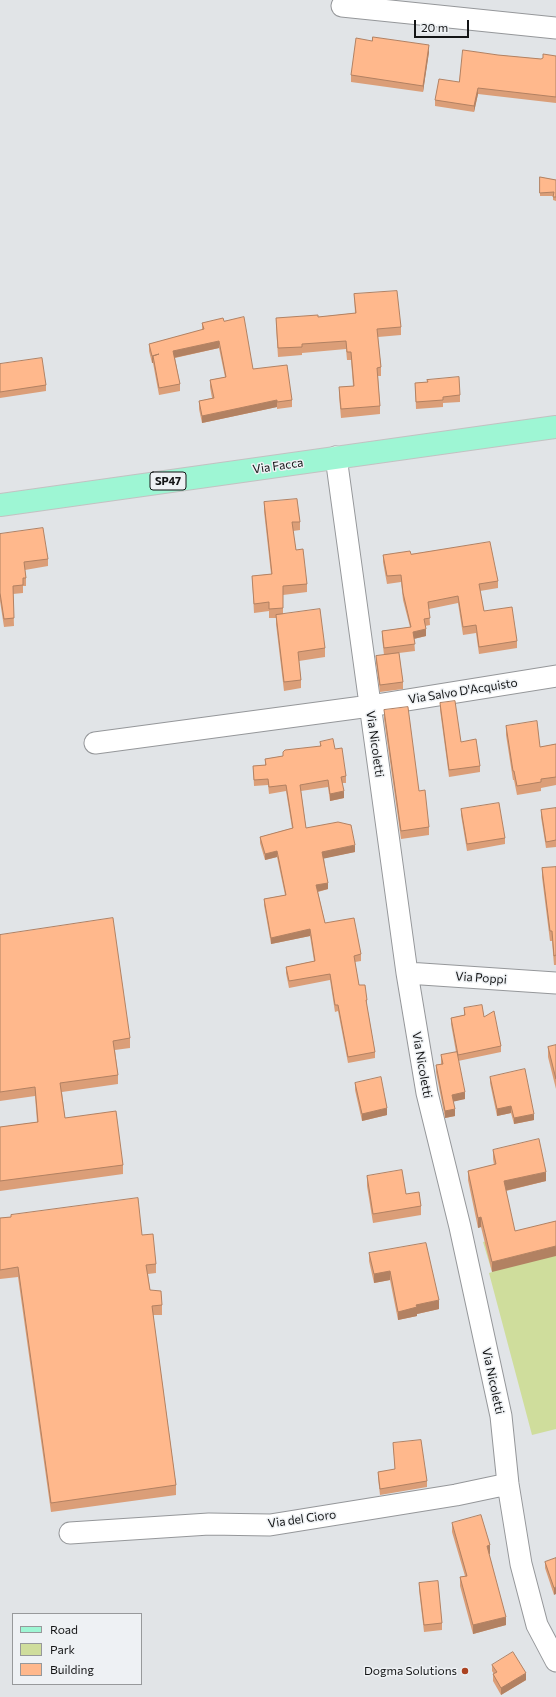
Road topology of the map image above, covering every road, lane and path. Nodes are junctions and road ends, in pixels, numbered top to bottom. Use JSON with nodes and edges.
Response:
{"nodes":[{"id":1,"x":342,"y":6,"type":"dead end"},
{"id":2,"x":556,"y":28,"type":"edge"},
{"id":3,"x":556,"y":427,"type":"edge"},
{"id":4,"x":336,"y":458,"type":"junction"},
{"id":5,"x":0,"y":505,"type":"edge"},
{"id":6,"x":556,"y":676,"type":"edge"},
{"id":7,"x":370,"y":706,"type":"junction"},
{"id":8,"x":95,"y":743,"type":"dead end"},
{"id":9,"x":407,"y":973,"type":"junction"},
{"id":10,"x":556,"y":983,"type":"edge"},
{"id":11,"x":508,"y":1484,"type":"junction"},
{"id":12,"x":70,"y":1532,"type":"dead end"},
{"id":13,"x":556,"y":1661,"type":"edge"}],
"edges":[{"from":1,"to":2,"type":"street"},
{"from":3,"to":4,"type":"main road","name":"Via Facca","number":"SP47"},
{"from":4,"to":5,"type":"main road","name":"Via Facca","number":"SP47"},
{"from":4,"to":7,"type":"street","name":"Via Nicoletti"},
{"from":6,"to":7,"type":"street","name":"Via Salvo D'Acquisto"},
{"from":7,"to":8,"type":"street","name":"Via Salvo D'Acquisto"},
{"from":7,"to":9,"type":"street","name":"Via Nicoletti"},
{"from":9,"to":10,"type":"street","name":"Via Poppi"},
{"from":9,"to":11,"type":"street","name":"Via Nicoletti"},
{"from":11,"to":12,"type":"street","name":"Via del Cioro"},
{"from":11,"to":13,"type":"street","name":"Via Nicoletti"}]}
